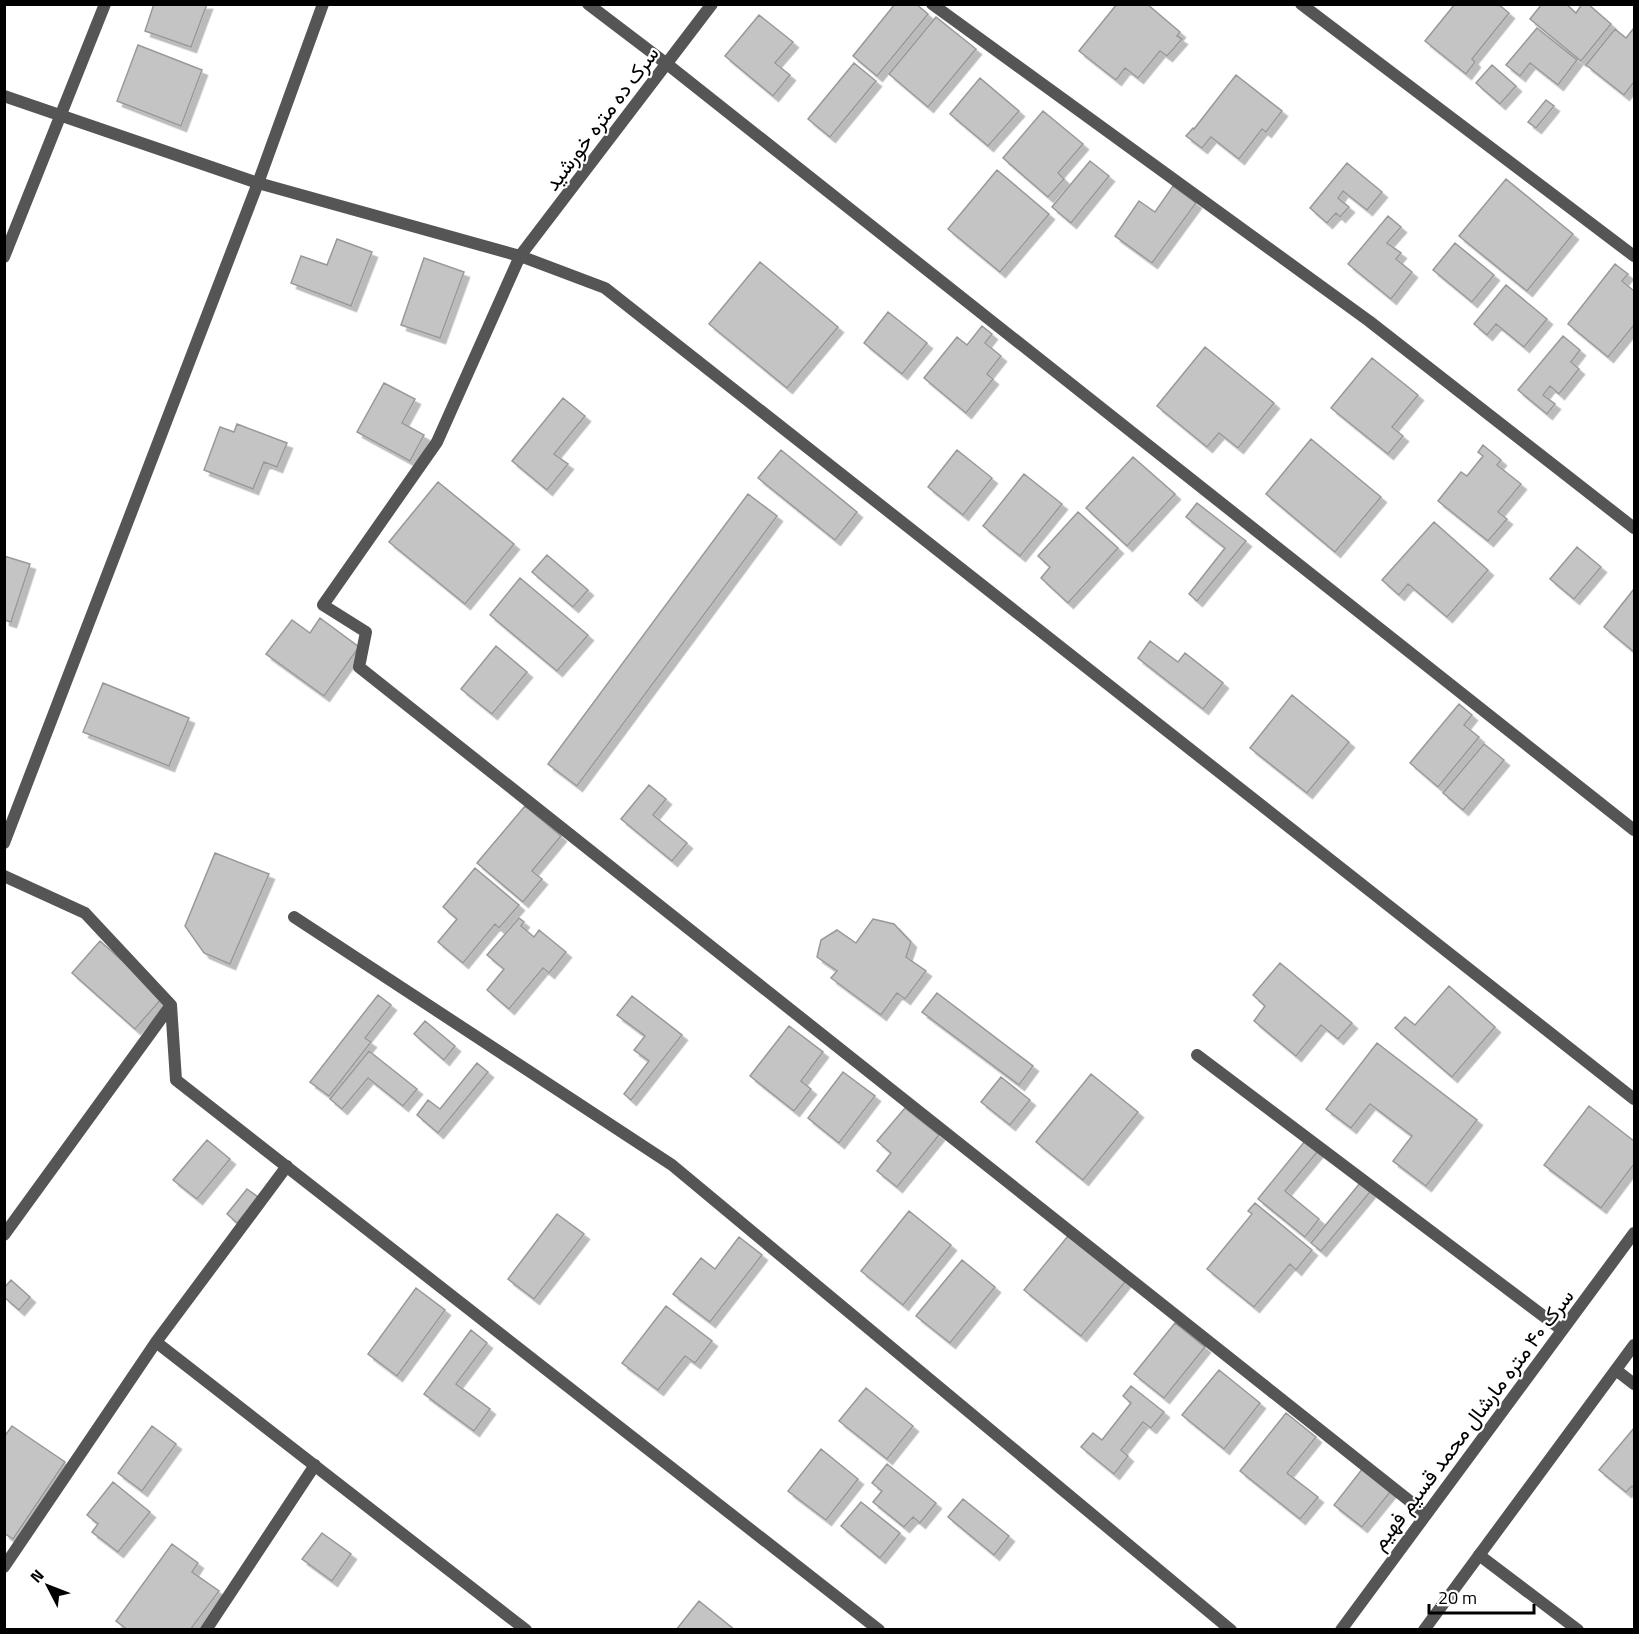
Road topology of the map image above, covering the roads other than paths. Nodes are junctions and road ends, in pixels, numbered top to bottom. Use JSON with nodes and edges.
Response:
{"nodes":[{"id":1,"x":105,"y":4,"type":"edge"},
{"id":2,"x":323,"y":4,"type":"edge"},
{"id":3,"x":588,"y":4,"type":"edge"},
{"id":4,"x":712,"y":4,"type":"edge"},
{"id":5,"x":932,"y":4,"type":"edge"},
{"id":6,"x":1301,"y":4,"type":"edge"},
{"id":7,"x":667,"y":64,"type":"junction"},
{"id":8,"x":4,"y":96,"type":"edge"},
{"id":9,"x":60,"y":116,"type":"junction"},
{"id":10,"x":258,"y":183,"type":"junction"},
{"id":11,"x":520,"y":256,"type":"junction"},
{"id":12,"x":1635,"y":256,"type":"edge"},
{"id":13,"x":4,"y":258,"type":"edge"},
{"id":14,"x":1635,"y":528,"type":"edge"},
{"id":15,"x":1635,"y":830,"type":"edge"},
{"id":16,"x":4,"y":843,"type":"edge"},
{"id":17,"x":4,"y":876,"type":"edge"},
{"id":18,"x":294,"y":917,"type":"dead end"},
{"id":19,"x":171,"y":1005,"type":"junction"},
{"id":20,"x":1197,"y":1055,"type":"dead end"},
{"id":21,"x":1635,"y":1099,"type":"edge"},
{"id":22,"x":287,"y":1166,"type":"junction"},
{"id":23,"x":1635,"y":1233,"type":"edge"},
{"id":24,"x":4,"y":1234,"type":"edge"},
{"id":25,"x":1562,"y":1330,"type":"junction"},
{"id":26,"x":156,"y":1341,"type":"junction"},
{"id":27,"x":1635,"y":1345,"type":"edge"},
{"id":28,"x":1616,"y":1370,"type":"junction"},
{"id":29,"x":1635,"y":1384,"type":"edge"},
{"id":30,"x":315,"y":1465,"type":"junction"},
{"id":31,"x":1426,"y":1514,"type":"junction"},
{"id":32,"x":1479,"y":1555,"type":"junction"},
{"id":33,"x":4,"y":1567,"type":"edge"},
{"id":34,"x":206,"y":1629,"type":"edge"},
{"id":35,"x":526,"y":1629,"type":"edge"},
{"id":36,"x":879,"y":1629,"type":"edge"},
{"id":37,"x":1231,"y":1629,"type":"edge"},
{"id":38,"x":1341,"y":1629,"type":"edge"},
{"id":39,"x":1424,"y":1629,"type":"edge"},
{"id":40,"x":1578,"y":1629,"type":"edge"}],
"edges":[{"from":1,"to":9,"type":"street"},
{"from":2,"to":10,"type":"street"},
{"from":3,"to":7,"type":"street"},
{"from":4,"to":7,"type":"street","name":"سرک ده متره خورشید"},
{"from":5,"to":14,"type":"street"},
{"from":6,"to":12,"type":"street"},
{"from":7,"to":11,"type":"street","name":"سرک ده متره خورشید"},
{"from":7,"to":15,"type":"street"},
{"from":8,"to":9,"type":"street"},
{"from":9,"to":10,"type":"street"},
{"from":9,"to":13,"type":"street"},
{"from":10,"to":11,"type":"street"},
{"from":10,"to":16,"type":"street"},
{"from":11,"to":21,"type":"street"},
{"from":11,"to":31,"type":"street","name":"سرک ده متره خورشید"},
{"from":17,"to":19,"type":"street"},
{"from":18,"to":37,"type":"street"},
{"from":19,"to":22,"type":"street"},
{"from":19,"to":24,"type":"street"},
{"from":20,"to":25,"type":"street"},
{"from":22,"to":26,"type":"street"},
{"from":22,"to":36,"type":"street"},
{"from":23,"to":25,"type":"street","name":"سرک ۴۰ متره مارشال محمد قسیم فهیم"},
{"from":25,"to":31,"type":"street","name":"سرک ۴۰ متره مارشال محمد قسیم فهیم"},
{"from":26,"to":30,"type":"street"},
{"from":26,"to":33,"type":"street"},
{"from":27,"to":28,"type":"street"},
{"from":28,"to":29,"type":"street"},
{"from":28,"to":32,"type":"street"},
{"from":30,"to":34,"type":"street"},
{"from":30,"to":35,"type":"street"},
{"from":31,"to":38,"type":"street","name":"سرک ۴۰ متره مارشال محمد قسیم فهیم"},
{"from":32,"to":39,"type":"street"},
{"from":32,"to":40,"type":"street"}]}
